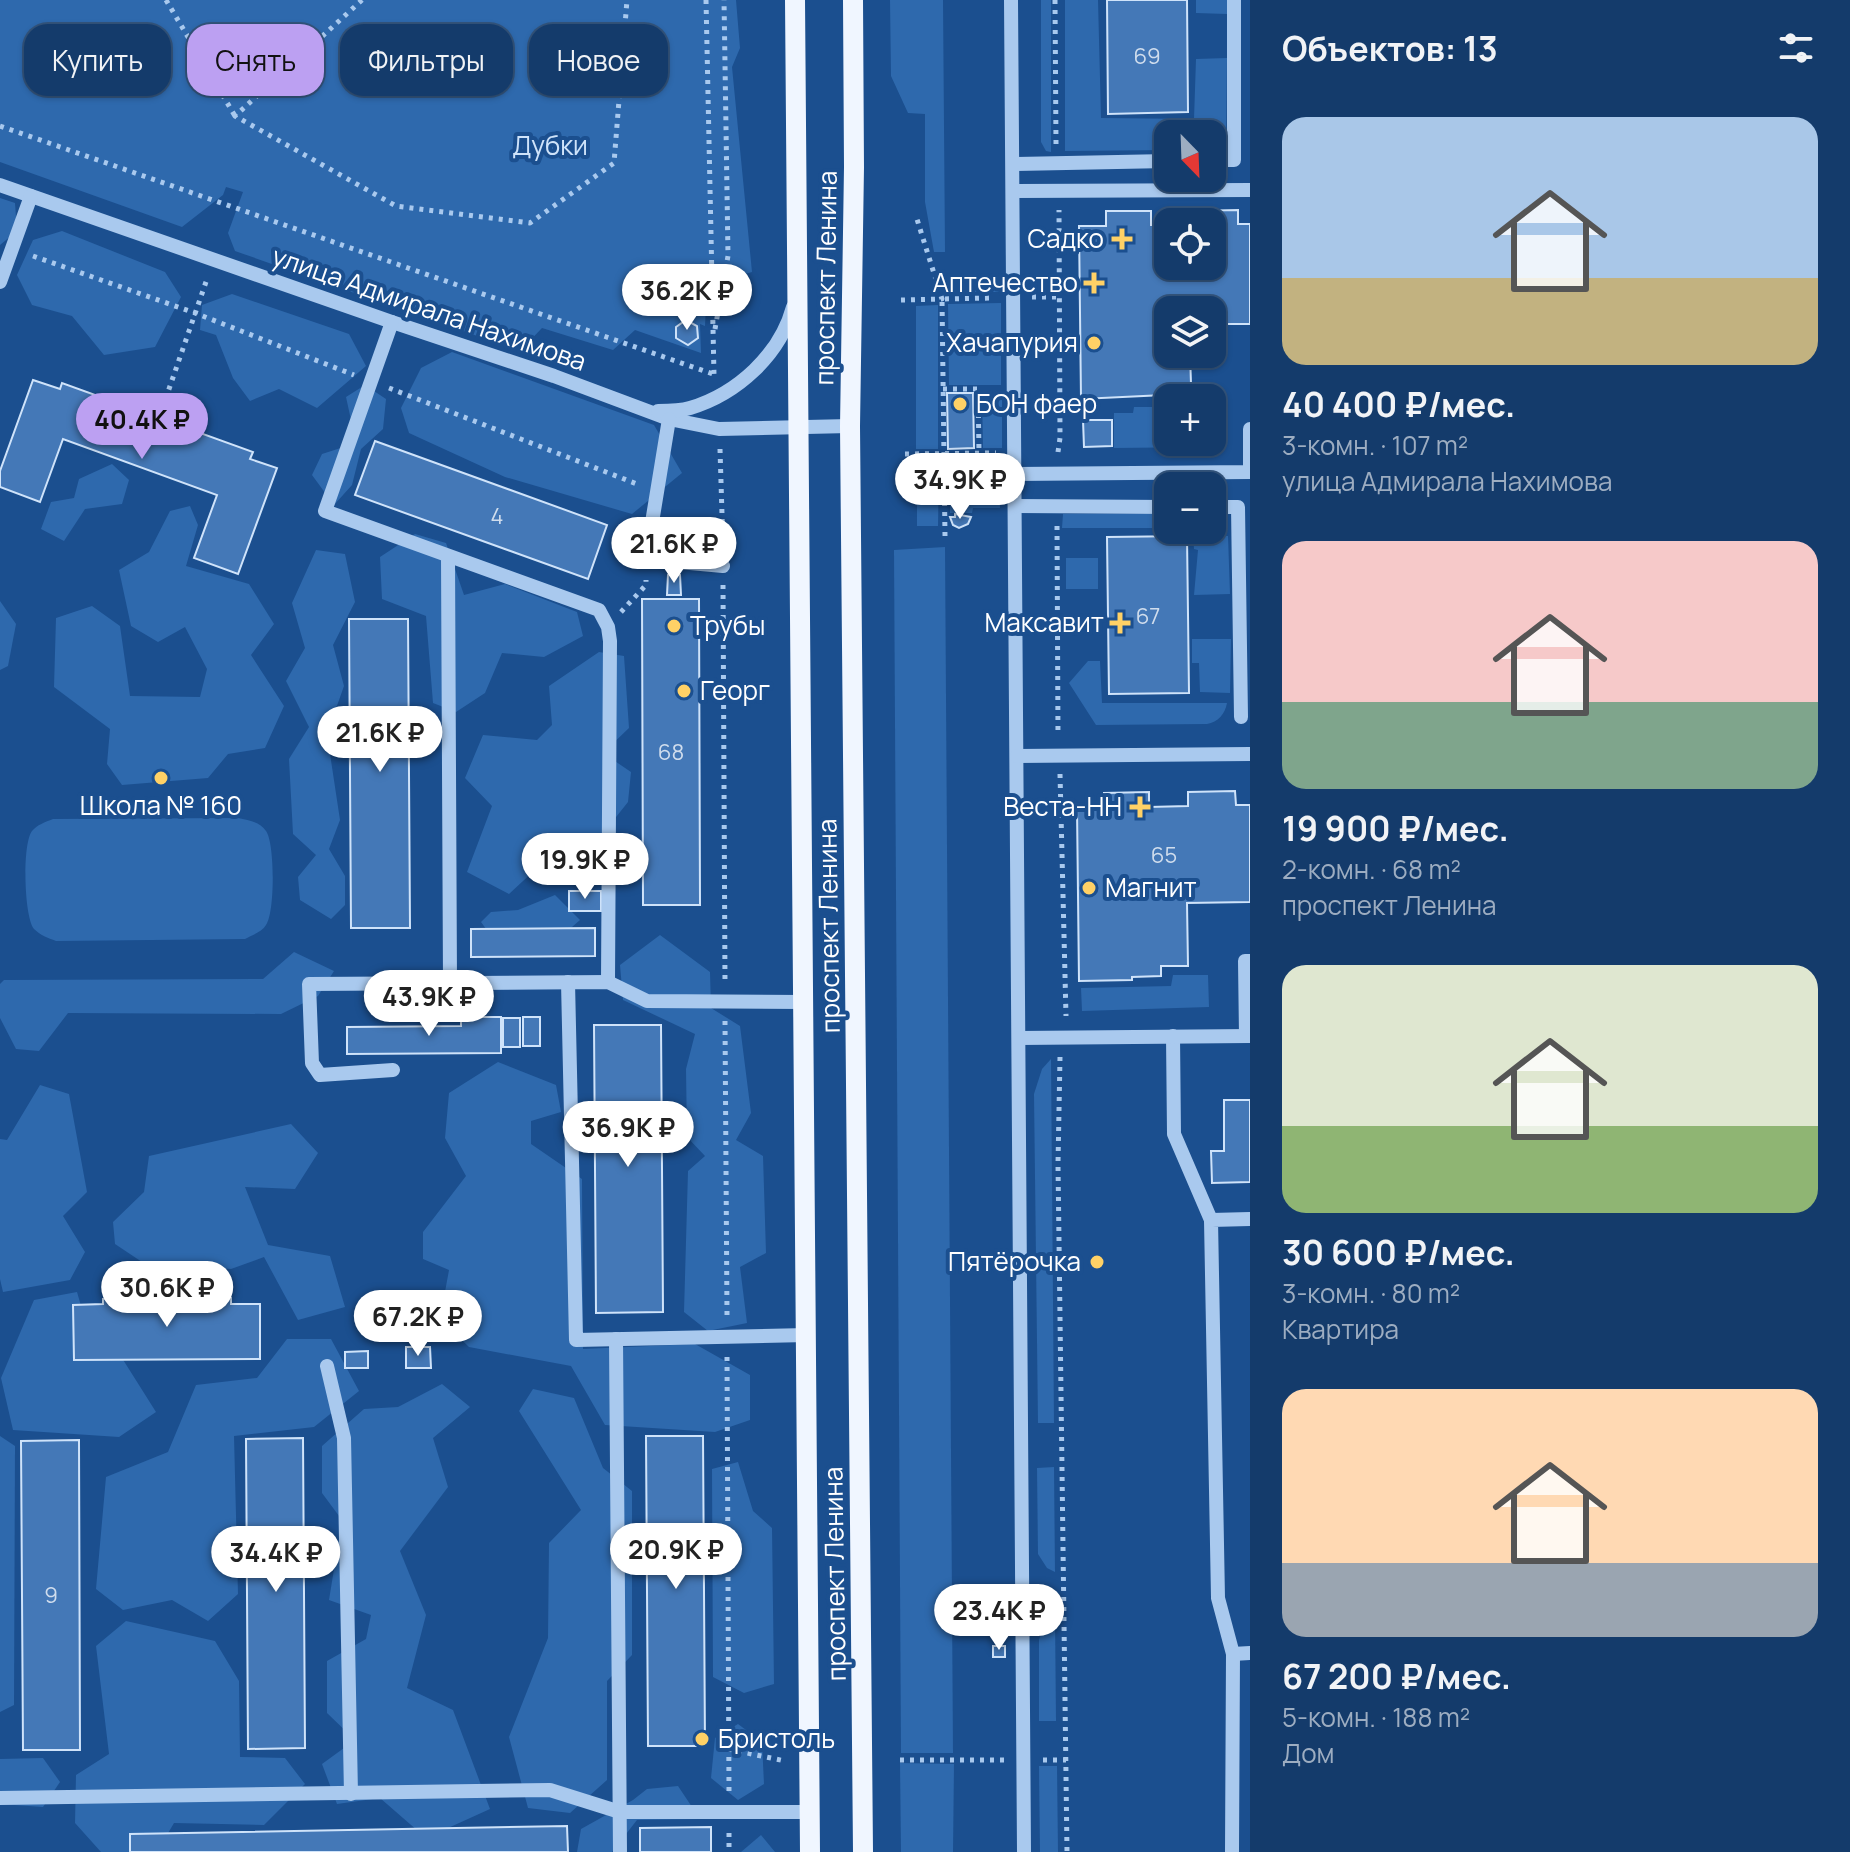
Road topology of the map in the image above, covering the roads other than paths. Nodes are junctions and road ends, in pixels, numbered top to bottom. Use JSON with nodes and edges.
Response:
{"nodes":[{"id":1,"x":795,"y":0,"type":"edge"},
{"id":2,"x":853,"y":0,"type":"edge"},
{"id":3,"x":1011,"y":0,"type":"edge"},
{"id":4,"x":1234,"y":0,"type":"edge"},
{"id":5,"x":1226,"y":160,"type":"edge"},
{"id":6,"x":1154,"y":161,"type":"edge"},
{"id":7,"x":1013,"y":164,"type":"junction"},
{"id":8,"x":0,"y":185,"type":"edge"},
{"id":9,"x":1250,"y":190,"type":"edge"},
{"id":10,"x":1013,"y":191,"type":"junction"},
{"id":11,"x":31,"y":196,"type":"junction"},
{"id":12,"x":0,"y":282,"type":"edge"},
{"id":13,"x":797,"y":295,"type":"junction"},
{"id":14,"x":392,"y":322,"type":"junction"},
{"id":15,"x":650,"y":412,"type":"junction"},
{"id":16,"x":669,"y":419,"type":"junction"},
{"id":17,"x":850,"y":426,"type":"junction"},
{"id":18,"x":798,"y":427,"type":"junction"},
{"id":19,"x":1250,"y":429,"type":"edge"},
{"id":20,"x":1015,"y":474,"type":"junction"},
{"id":21,"x":1015,"y":506,"type":"junction"},
{"id":22,"x":1154,"y":507,"type":"edge"},
{"id":23,"x":1226,"y":507,"type":"edge"},
{"id":24,"x":448,"y":557,"type":"junction"},
{"id":25,"x":723,"y":566,"type":"road end"},
{"id":26,"x":1241,"y":717,"type":"dead end"},
{"id":27,"x":1250,"y":754,"type":"edge"},
{"id":28,"x":1017,"y":756,"type":"junction"},
{"id":29,"x":1250,"y":961,"type":"edge"},
{"id":30,"x":450,"y":982,"type":"junction"},
{"id":31,"x":568,"y":982,"type":"junction"},
{"id":32,"x":608,"y":982,"type":"junction"},
{"id":33,"x":803,"y":1002,"type":"junction"},
{"id":34,"x":1173,"y":1036,"type":"junction"},
{"id":35,"x":1248,"y":1036,"type":"edge"},
{"id":36,"x":1019,"y":1038,"type":"junction"},
{"id":37,"x":393,"y":1070,"type":"dead end"},
{"id":38,"x":1250,"y":1219,"type":"edge"},
{"id":39,"x":1211,"y":1220,"type":"junction"},
{"id":40,"x":807,"y":1335,"type":"junction"},
{"id":41,"x":616,"y":1339,"type":"junction"},
{"id":42,"x":327,"y":1366,"type":"dead end"},
{"id":43,"x":1250,"y":1653,"type":"edge"},
{"id":44,"x":1233,"y":1654,"type":"junction"},
{"id":45,"x":351,"y":1794,"type":"junction"},
{"id":46,"x":0,"y":1798,"type":"edge"},
{"id":47,"x":620,"y":1812,"type":"junction"},
{"id":48,"x":810,"y":1812,"type":"junction"},
{"id":49,"x":620,"y":1852,"type":"edge"},
{"id":50,"x":810,"y":1852,"type":"edge"},
{"id":51,"x":863,"y":1852,"type":"edge"},
{"id":52,"x":1024,"y":1852,"type":"edge"},
{"id":53,"x":1232,"y":1852,"type":"edge"}],
"edges":[{"from":1,"to":13,"type":"main road","name":"проспект Ленина"},
{"from":2,"to":17,"type":"main road","name":"проспект Ленина"},
{"from":3,"to":7,"type":"street"},
{"from":4,"to":5,"type":"street"},
{"from":6,"to":7,"type":"street"},
{"from":7,"to":10,"type":"street"},
{"from":8,"to":11,"type":"street","name":"улица Адмирала Нахимова"},
{"from":9,"to":10,"type":"street"},
{"from":10,"to":20,"type":"street"},
{"from":11,"to":12,"type":"street"},
{"from":11,"to":14,"type":"street","name":"улица Адмирала Нахимова"},
{"from":13,"to":15,"type":"street"},
{"from":13,"to":18,"type":"main road","name":"проспект Ленина"},
{"from":14,"to":15,"type":"street","name":"улица Адмирала Нахимова"},
{"from":14,"to":24,"type":"street"},
{"from":15,"to":16,"type":"street","name":"улица Адмирала Нахимова"},
{"from":16,"to":18,"type":"street","name":"улица Адмирала Нахимова"},
{"from":16,"to":25,"type":"street"},
{"from":17,"to":18,"type":"street","name":"улица Адмирала Нахимова"},
{"from":17,"to":51,"type":"main road","name":"проспект Ленина"},
{"from":18,"to":33,"type":"main road","name":"проспект Ленина"},
{"from":19,"to":20,"type":"street"},
{"from":20,"to":21,"type":"street"},
{"from":21,"to":22,"type":"street"},
{"from":21,"to":28,"type":"street"},
{"from":23,"to":26,"type":"street"},
{"from":24,"to":30,"type":"street"},
{"from":24,"to":32,"type":"street"},
{"from":27,"to":28,"type":"street"},
{"from":28,"to":36,"type":"street"},
{"from":29,"to":35,"type":"street"},
{"from":30,"to":31,"type":"street"},
{"from":30,"to":37,"type":"street"},
{"from":31,"to":32,"type":"street"},
{"from":31,"to":41,"type":"street"},
{"from":32,"to":33,"type":"street"},
{"from":33,"to":40,"type":"main road","name":"проспект Ленина"},
{"from":34,"to":35,"type":"street"},
{"from":34,"to":36,"type":"street"},
{"from":34,"to":39,"type":"street"},
{"from":36,"to":52,"type":"street"},
{"from":38,"to":39,"type":"street"},
{"from":39,"to":44,"type":"street"},
{"from":40,"to":41,"type":"street"},
{"from":40,"to":48,"type":"main road","name":"проспект Ленина"},
{"from":41,"to":47,"type":"street"},
{"from":42,"to":45,"type":"street"},
{"from":43,"to":44,"type":"street"},
{"from":44,"to":53,"type":"street"},
{"from":45,"to":46,"type":"street"},
{"from":45,"to":47,"type":"street"},
{"from":47,"to":48,"type":"street"},
{"from":47,"to":49,"type":"street"},
{"from":48,"to":50,"type":"main road","name":"проспект Ленина"}]}
